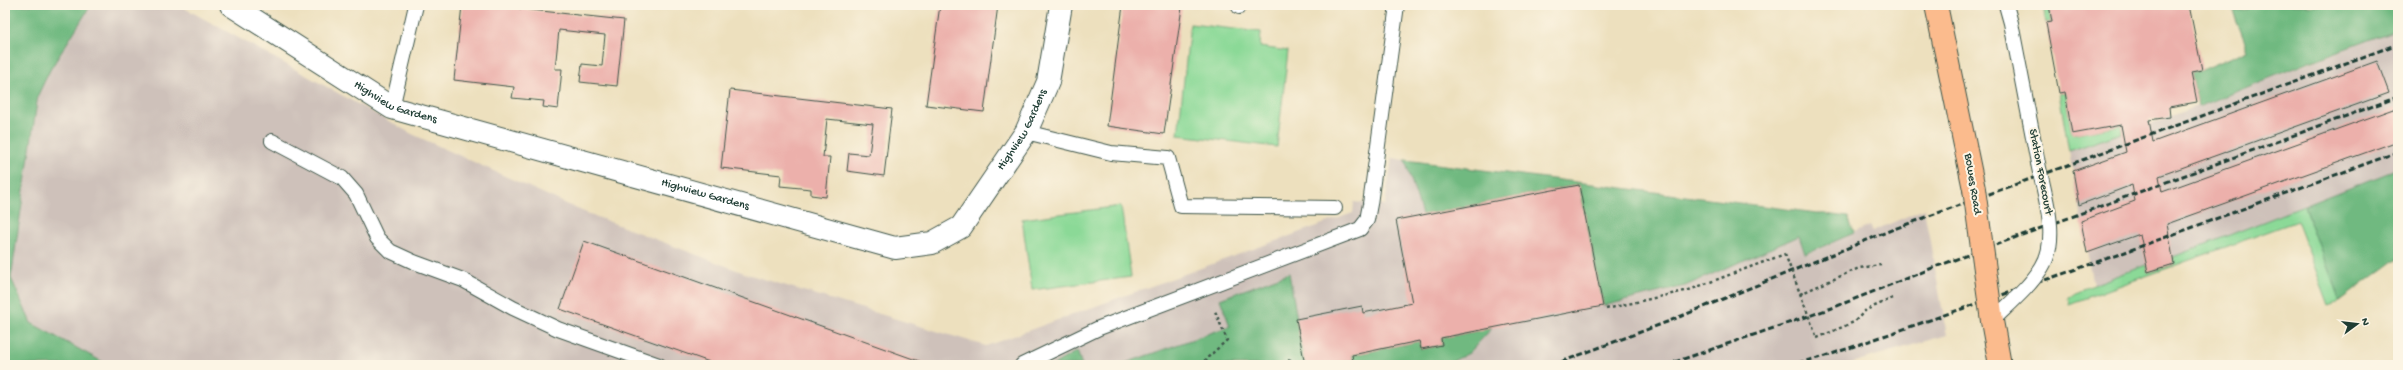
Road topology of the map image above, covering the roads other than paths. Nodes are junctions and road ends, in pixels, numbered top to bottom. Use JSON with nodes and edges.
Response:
{"nodes":[{"id":1,"x":231,"y":5,"type":"edge"},
{"id":2,"x":416,"y":5,"type":"edge"},
{"id":3,"x":1061,"y":5,"type":"edge"},
{"id":4,"x":1397,"y":5,"type":"edge"},
{"id":5,"x":1936,"y":5,"type":"edge"},
{"id":6,"x":2006,"y":5,"type":"edge"},
{"id":7,"x":392,"y":108,"type":"junction"},
{"id":8,"x":1026,"y":132,"type":"junction"},
{"id":9,"x":272,"y":141,"type":"dead end"},
{"id":10,"x":1335,"y":208,"type":"dead end"},
{"id":11,"x":1992,"y":321,"type":"junction"},
{"id":12,"x":659,"y":365,"type":"edge"},
{"id":13,"x":1022,"y":365,"type":"edge"},
{"id":14,"x":2000,"y":365,"type":"edge"}],
"edges":[{"from":1,"to":7,"type":"street","name":"Highview Gardens"},
{"from":2,"to":7,"type":"lane"},
{"from":3,"to":8,"type":"street","name":"Highview Gardens"},
{"from":4,"to":13,"type":"lane"},
{"from":5,"to":11,"type":"main road","name":"Bowes Road","bridge":true},
{"from":6,"to":11,"type":"lane","name":"Station Forecourt","bridge":true},
{"from":7,"to":8,"type":"street","name":"Highview Gardens"},
{"from":8,"to":10,"type":"lane"},
{"from":9,"to":12,"type":"lane"},
{"from":11,"to":14,"type":"main road","name":"Bowes Road"}]}
